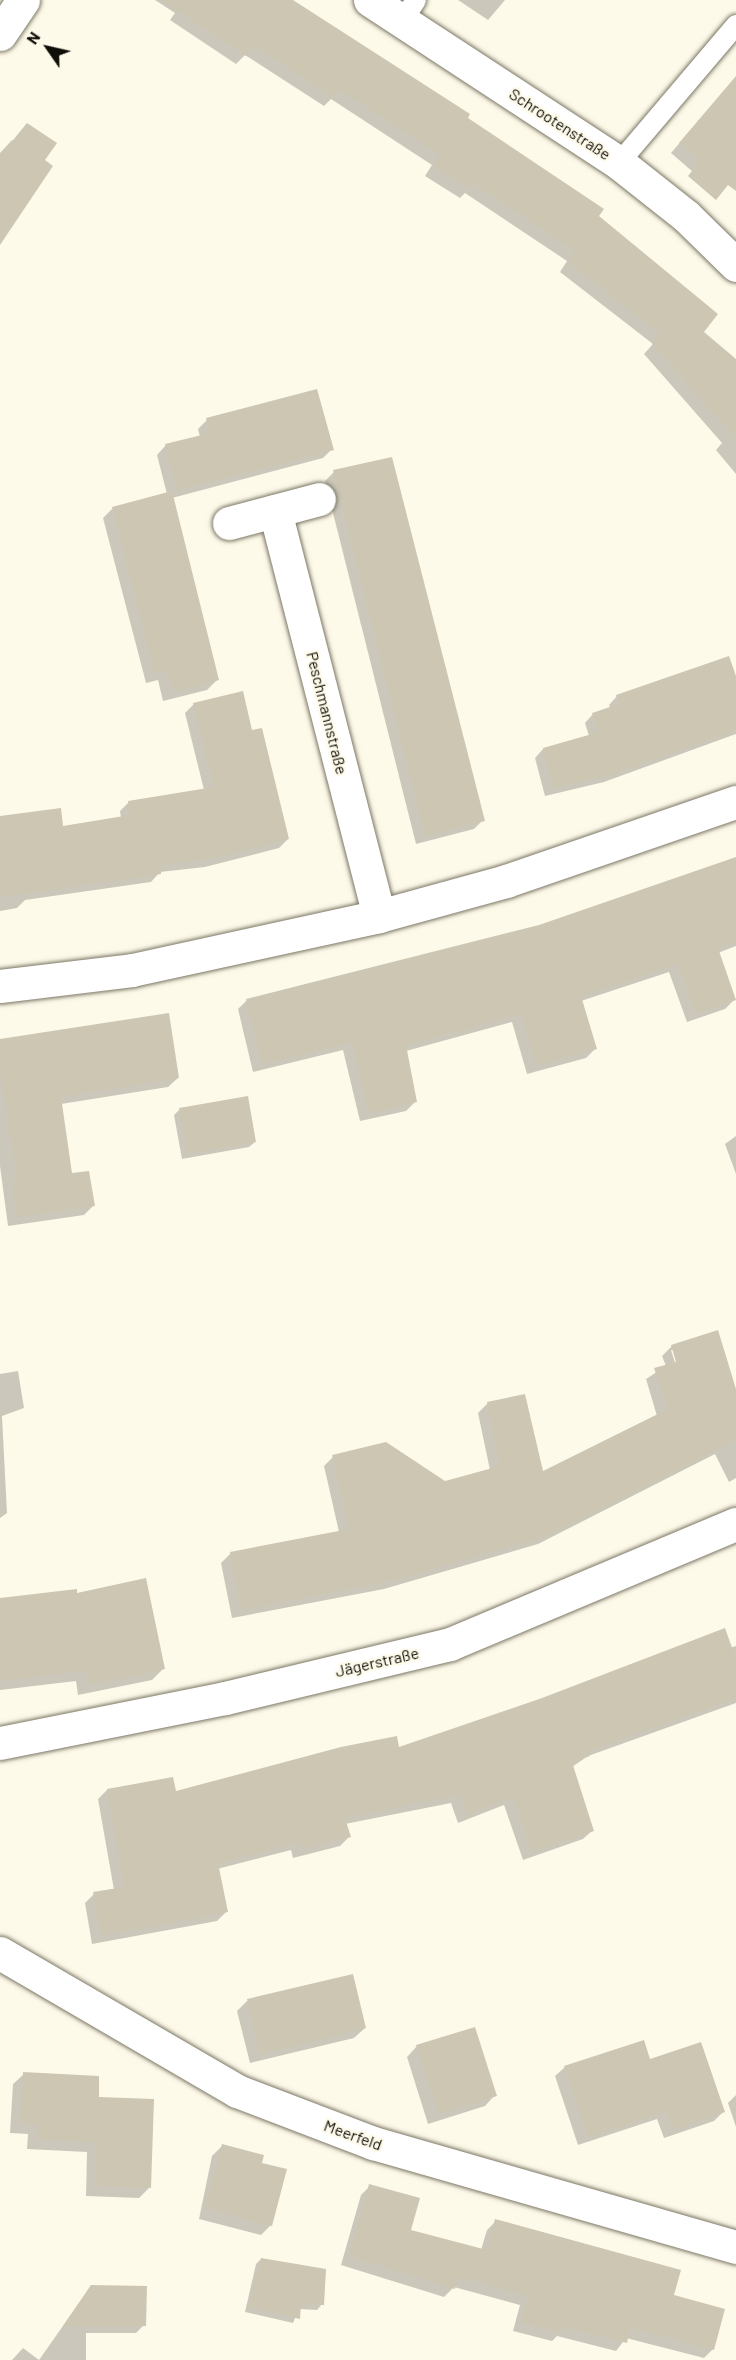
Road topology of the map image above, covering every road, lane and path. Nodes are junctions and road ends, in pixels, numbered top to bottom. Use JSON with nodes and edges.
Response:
{"nodes":[{"id":1,"x":23,"y":0,"type":"edge"},
{"id":2,"x":370,"y":0,"type":"edge"},
{"id":3,"x":409,"y":11,"type":"edge"},
{"id":4,"x":736,"y":25,"type":"edge"},
{"id":5,"x":0,"y":34,"type":"edge"},
{"id":6,"x":619,"y":163,"type":"junction"},
{"id":7,"x":736,"y":265,"type":"edge"},
{"id":8,"x":319,"y":500,"type":"dead end"},
{"id":9,"x":275,"y":511,"type":"junction"},
{"id":10,"x":229,"y":523,"type":"dead end"},
{"id":11,"x":736,"y":802,"type":"edge"},
{"id":12,"x":379,"y":916,"type":"junction"},
{"id":13,"x":0,"y":986,"type":"edge"},
{"id":14,"x":736,"y":1524,"type":"edge"},
{"id":15,"x":0,"y":1743,"type":"edge"},
{"id":16,"x":0,"y":1953,"type":"edge"},
{"id":17,"x":736,"y":2247,"type":"edge"}],
"edges":[{"from":1,"to":5,"type":"street"},
{"from":2,"to":3,"type":"street","name":"Schrootenstraße"},
{"from":3,"to":6,"type":"street","name":"Schrootenstraße"},
{"from":4,"to":6,"type":"lane"},
{"from":6,"to":7,"type":"street","name":"Schrootenstraße"},
{"from":8,"to":9,"type":"street"},
{"from":9,"to":10,"type":"street"},
{"from":9,"to":12,"type":"street","name":"Peschmannstraße"},
{"from":11,"to":12,"type":"street"},
{"from":12,"to":13,"type":"street"},
{"from":14,"to":15,"type":"street","name":"Jägerstraße"},
{"from":16,"to":17,"type":"street","name":"Meerfeld"}]}
